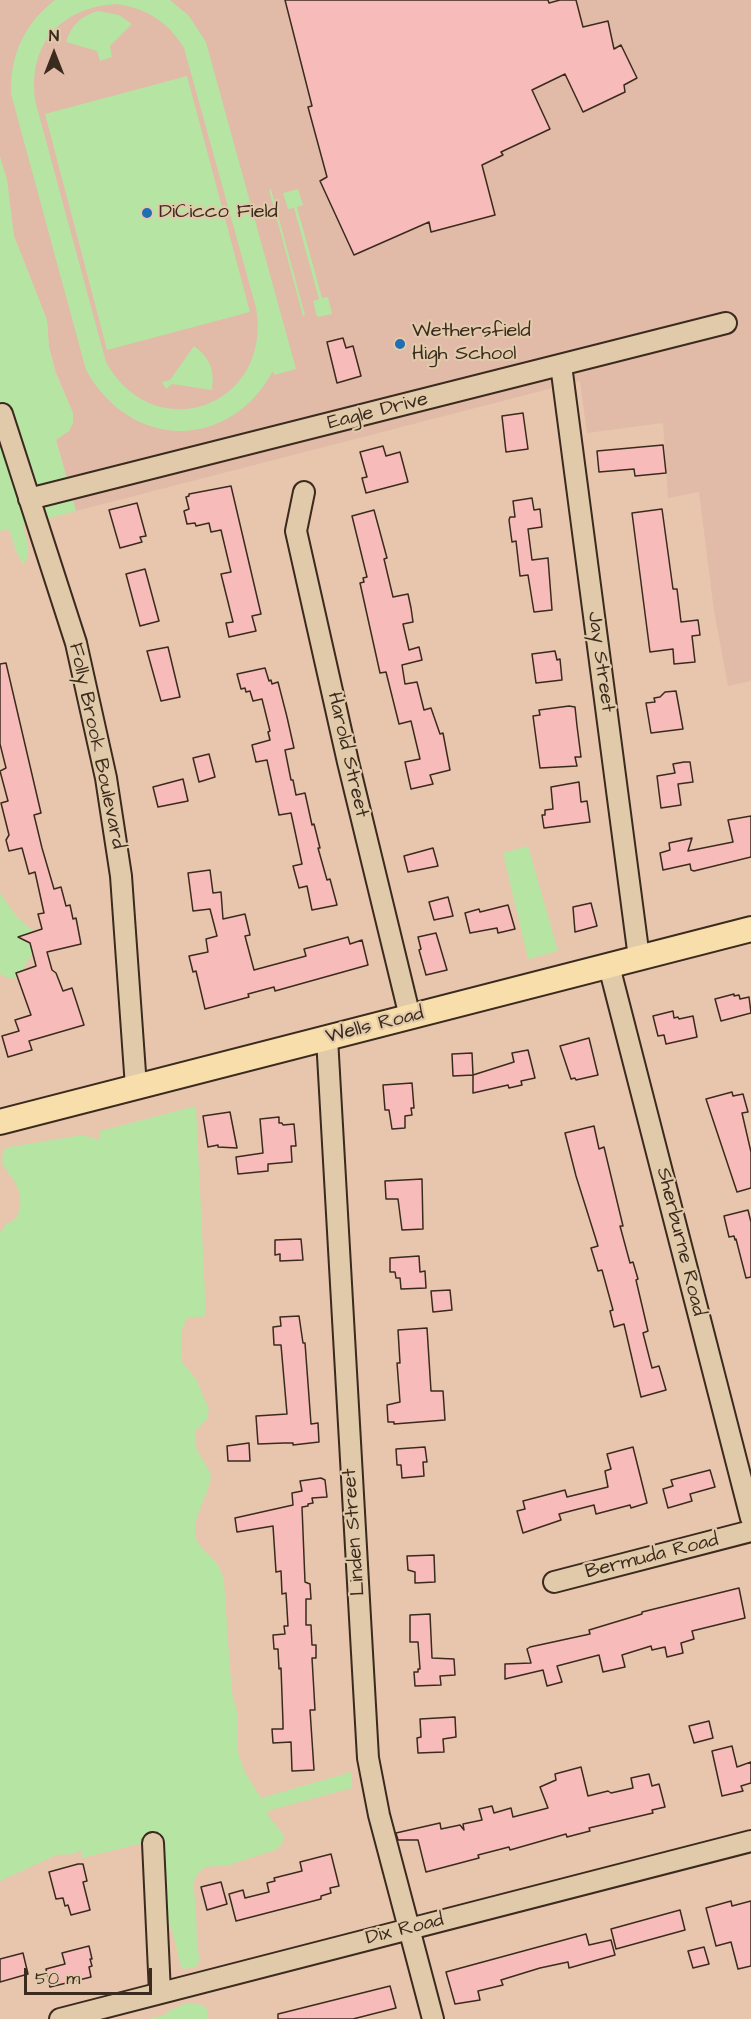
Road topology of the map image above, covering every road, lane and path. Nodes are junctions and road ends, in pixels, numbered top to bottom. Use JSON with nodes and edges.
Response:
{"nodes":[{"id":1,"x":726,"y":322,"type":"dead end"},
{"id":2,"x":561,"y":365,"type":"junction"},
{"id":3,"x":2,"y":414,"type":"dead end"},
{"id":4,"x":304,"y":492,"type":"dead end"},
{"id":5,"x":29,"y":499,"type":"junction"},
{"id":6,"x":751,"y":929,"type":"edge"},
{"id":7,"x":639,"y":958,"type":"junction"},
{"id":8,"x":609,"y":966,"type":"junction"},
{"id":9,"x":410,"y":1017,"type":"junction"},
{"id":10,"x":327,"y":1038,"type":"junction"},
{"id":11,"x":136,"y":1087,"type":"junction"},
{"id":12,"x":0,"y":1122,"type":"edge"},
{"id":13,"x":751,"y":1518,"type":"edge"},
{"id":14,"x":751,"y":1532,"type":"edge"},
{"id":15,"x":554,"y":1582,"type":"dead end"},
{"id":16,"x":751,"y":1841,"type":"edge"},
{"id":17,"x":153,"y":1843,"type":"dead end"},
{"id":18,"x":410,"y":1929,"type":"junction"},
{"id":19,"x":160,"y":1993,"type":"junction"},
{"id":20,"x":60,"y":2019,"type":"edge"},
{"id":21,"x":433,"y":2019,"type":"edge"}],
"edges":[{"from":1,"to":2,"type":"street","name":"Eagle Drive"},
{"from":2,"to":5,"type":"street","name":"Eagle Drive"},
{"from":2,"to":7,"type":"street","name":"Jay Street"},
{"from":3,"to":5,"type":"street","name":"Folly Brook Boulevard"},
{"from":4,"to":9,"type":"street","name":"Harold Street"},
{"from":5,"to":11,"type":"street","name":"Folly Brook Boulevard"},
{"from":6,"to":7,"type":"main road","name":"Wells Road"},
{"from":7,"to":8,"type":"main road","name":"Wells Road"},
{"from":8,"to":9,"type":"main road","name":"Wells Road"},
{"from":8,"to":13,"type":"street","name":"Sherburne Road"},
{"from":9,"to":10,"type":"main road","name":"Wells Road"},
{"from":10,"to":11,"type":"main road","name":"Wells Road"},
{"from":10,"to":18,"type":"street","name":"Linden Street"},
{"from":11,"to":12,"type":"main road","name":"Wells Road"},
{"from":14,"to":15,"type":"street","name":"Bermuda Road"},
{"from":16,"to":18,"type":"street","name":"Dix Road"},
{"from":17,"to":19,"type":"street"},
{"from":18,"to":19,"type":"street","name":"Dix Road"},
{"from":18,"to":21,"type":"street","name":"Linden Street"},
{"from":19,"to":20,"type":"street","name":"Dix Road"}]}
